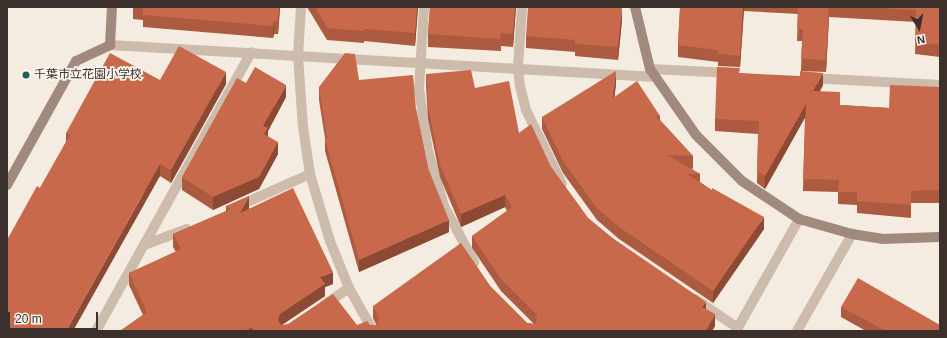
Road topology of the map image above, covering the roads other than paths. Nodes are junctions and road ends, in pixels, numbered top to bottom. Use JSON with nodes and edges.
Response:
{"nodes":[{"id":1,"x":112,"y":7,"type":"edge"},
{"id":2,"x":301,"y":7,"type":"edge"},
{"id":3,"x":424,"y":7,"type":"edge"},
{"id":4,"x":522,"y":7,"type":"edge"},
{"id":5,"x":635,"y":7,"type":"edge"},
{"id":6,"x":110,"y":44,"type":"junction"},
{"id":7,"x":251,"y":52,"type":"junction"},
{"id":8,"x":298,"y":56,"type":"junction"},
{"id":9,"x":421,"y":65,"type":"junction"},
{"id":10,"x":518,"y":68,"type":"junction"},
{"id":11,"x":652,"y":73,"type":"junction"},
{"id":12,"x":744,"y":74,"type":"edge"},
{"id":13,"x":799,"y":77,"type":"edge"},
{"id":14,"x":940,"y":85,"type":"edge"},
{"id":15,"x":310,"y":174,"type":"junction"},
{"id":16,"x":7,"y":185,"type":"edge"},
{"id":17,"x":570,"y":196,"type":"edge"},
{"id":18,"x":225,"y":212,"type":"edge"},
{"id":19,"x":799,"y":219,"type":"junction"},
{"id":20,"x":196,"y":225,"type":"edge"},
{"id":21,"x":852,"y":234,"type":"junction"},
{"id":22,"x":940,"y":237,"type":"edge"},
{"id":23,"x":144,"y":245,"type":"junction"},
{"id":24,"x":478,"y":269,"type":"edge"},
{"id":25,"x":350,"y":288,"type":"junction"},
{"id":26,"x":687,"y":294,"type":"edge"},
{"id":27,"x":317,"y":310,"type":"edge"},
{"id":28,"x":737,"y":329,"type":"edge"},
{"id":29,"x":96,"y":331,"type":"edge"},
{"id":30,"x":373,"y":331,"type":"edge"},
{"id":31,"x":798,"y":331,"type":"edge"}],
"edges":[{"from":1,"to":6,"type":"street"},
{"from":2,"to":8,"type":"street"},
{"from":3,"to":9,"type":"street"},
{"from":4,"to":10,"type":"street"},
{"from":5,"to":11,"type":"street"},
{"from":6,"to":7,"type":"street"},
{"from":6,"to":16,"type":"street"},
{"from":7,"to":8,"type":"street"},
{"from":7,"to":23,"type":"street"},
{"from":8,"to":9,"type":"street"},
{"from":8,"to":15,"type":"street"},
{"from":9,"to":10,"type":"street"},
{"from":9,"to":24,"type":"street"},
{"from":10,"to":11,"type":"street"},
{"from":10,"to":17,"type":"street"},
{"from":11,"to":12,"type":"street"},
{"from":11,"to":19,"type":"street"},
{"from":13,"to":14,"type":"street"},
{"from":15,"to":18,"type":"street"},
{"from":15,"to":25,"type":"street"},
{"from":19,"to":21,"type":"street"},
{"from":19,"to":28,"type":"street"},
{"from":20,"to":23,"type":"street"},
{"from":21,"to":22,"type":"street"},
{"from":21,"to":31,"type":"street"},
{"from":23,"to":29,"type":"street"},
{"from":25,"to":27,"type":"street"},
{"from":25,"to":30,"type":"street"},
{"from":26,"to":28,"type":"street"}]}
